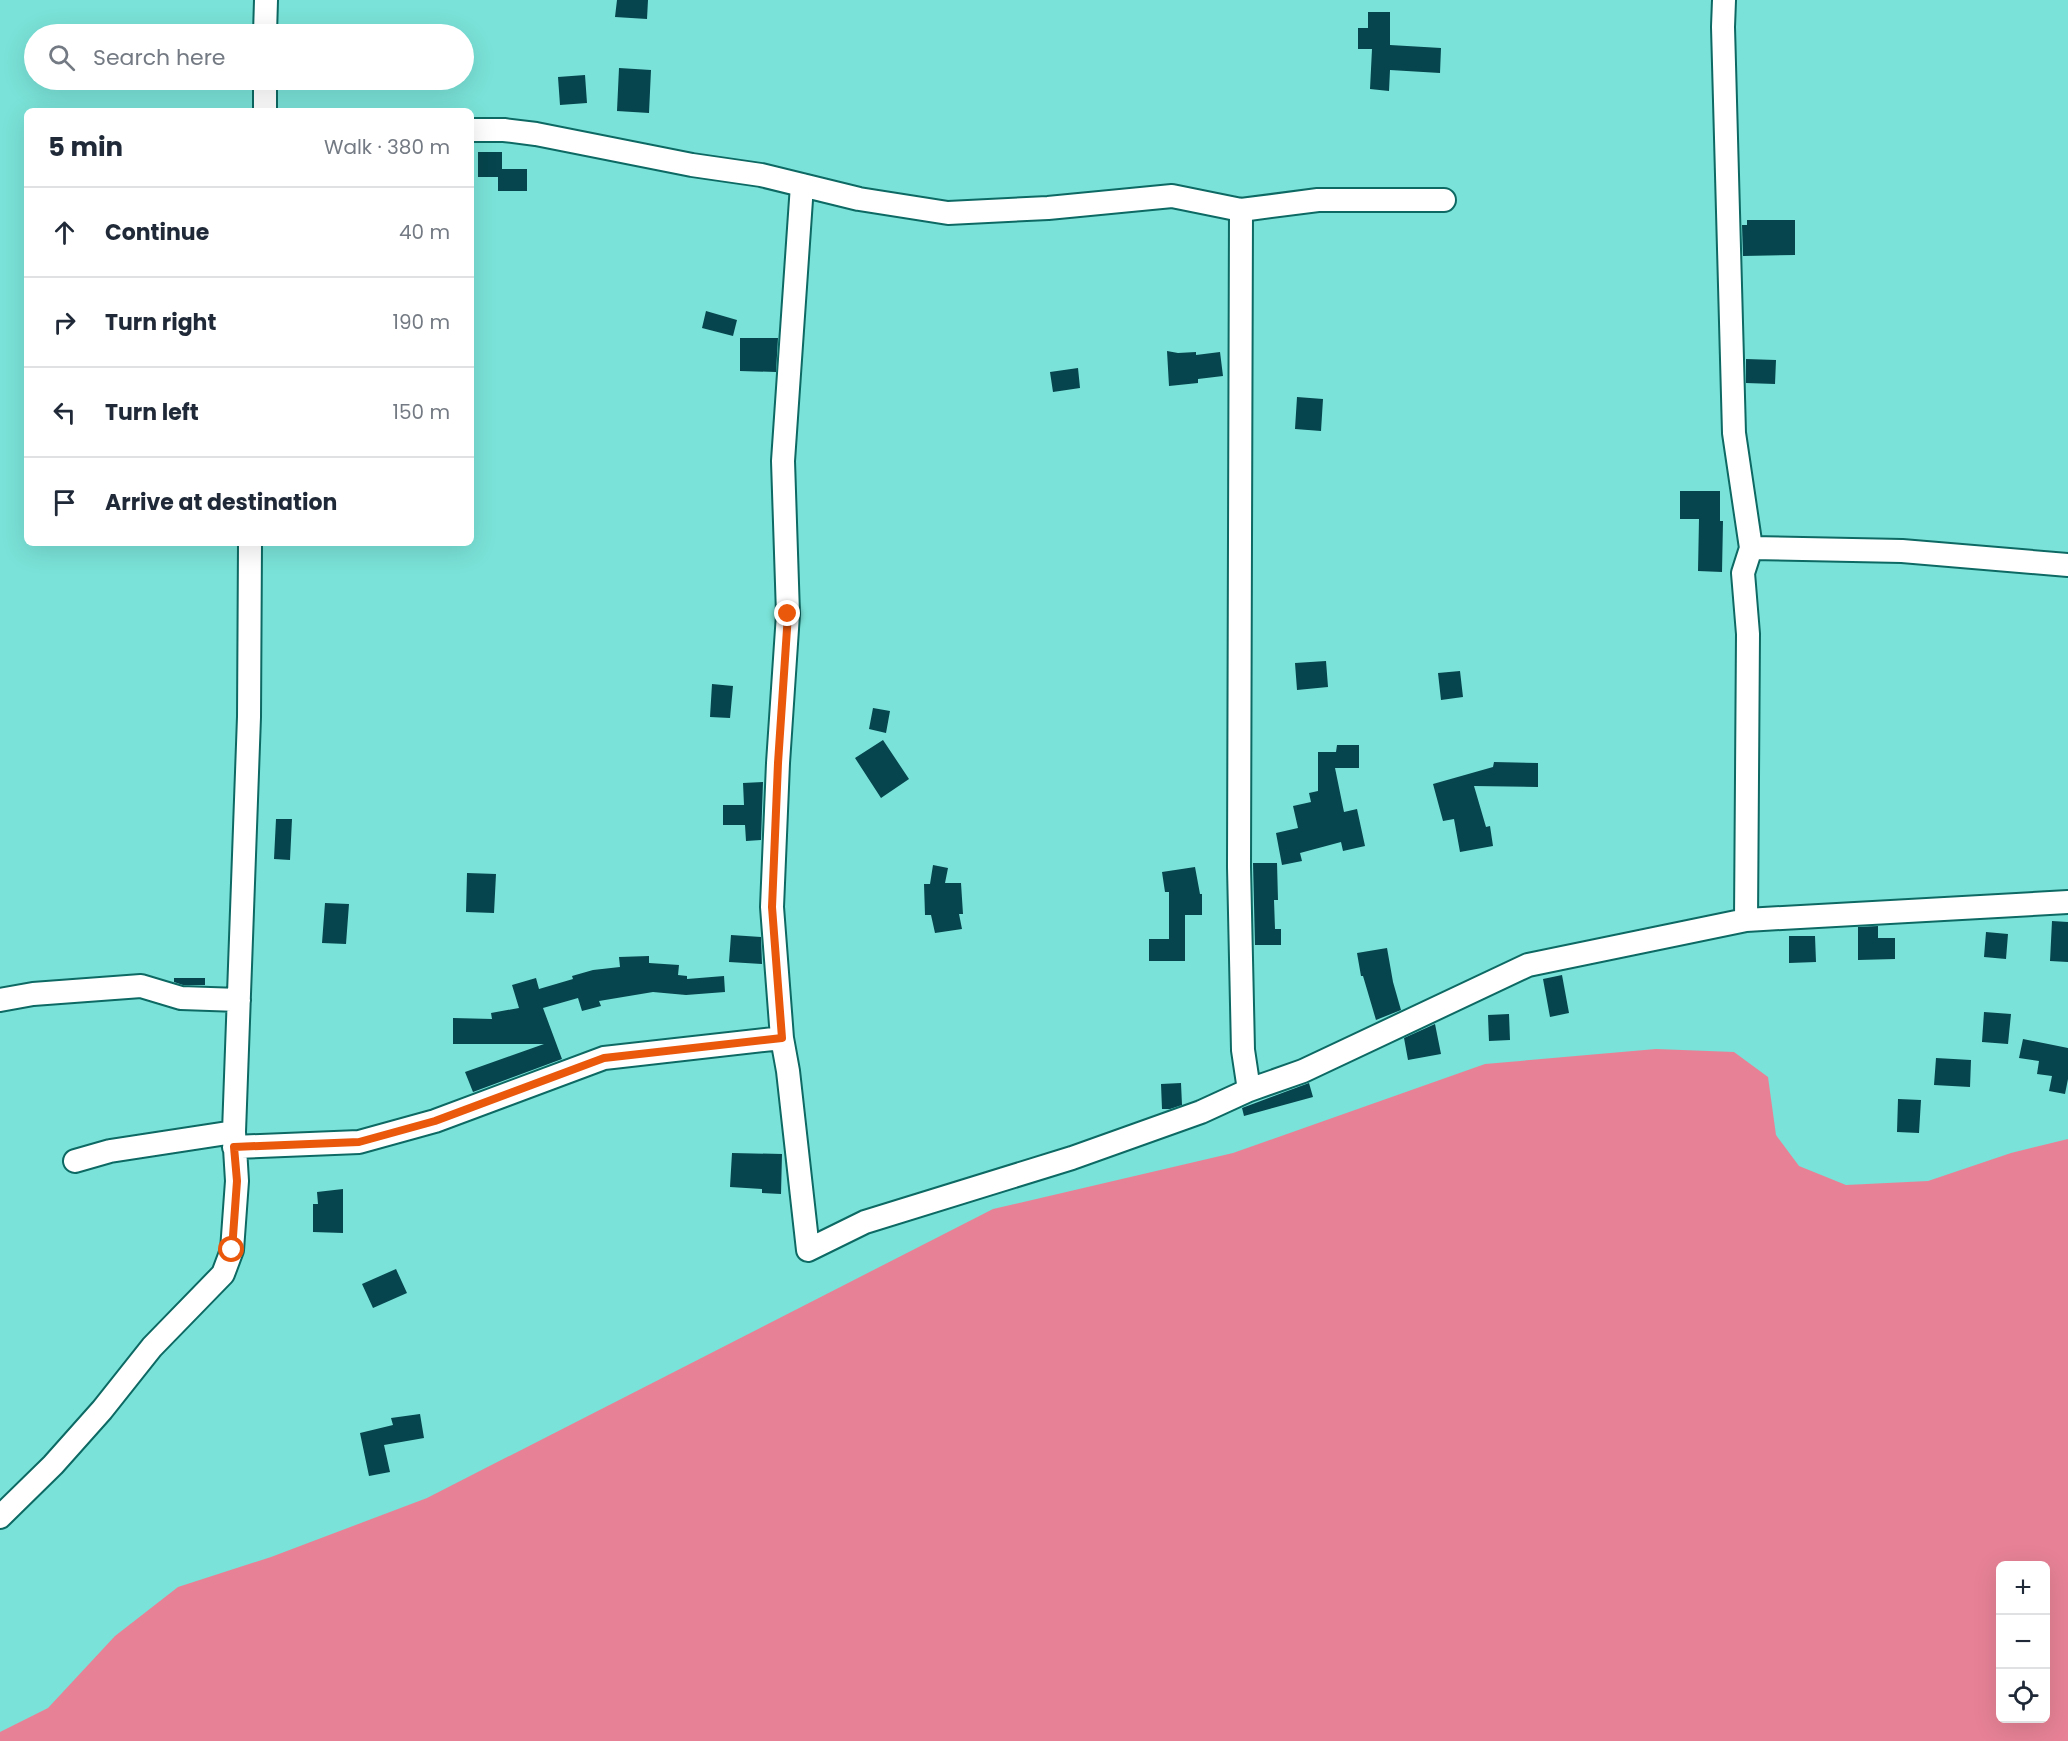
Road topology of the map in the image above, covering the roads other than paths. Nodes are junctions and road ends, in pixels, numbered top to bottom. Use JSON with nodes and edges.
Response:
{"nodes":[{"id":1,"x":266,"y":0,"type":"edge"},
{"id":2,"x":1724,"y":0,"type":"edge"},
{"id":3,"x":265,"y":24,"type":"edge"},
{"id":4,"x":265,"y":90,"type":"edge"},
{"id":5,"x":265,"y":108,"type":"edge"},
{"id":6,"x":474,"y":130,"type":"edge"},
{"id":7,"x":802,"y":185,"type":"junction"},
{"id":8,"x":1444,"y":200,"type":"dead end"},
{"id":9,"x":1241,"y":210,"type":"junction"},
{"id":10,"x":250,"y":546,"type":"edge"},
{"id":11,"x":1750,"y":548,"type":"junction"},
{"id":12,"x":2068,"y":565,"type":"edge"},
{"id":13,"x":2068,"y":902,"type":"edge"},
{"id":14,"x":1746,"y":920,"type":"junction"},
{"id":15,"x":0,"y":1000,"type":"edge"},
{"id":16,"x":239,"y":1000,"type":"junction"},
{"id":17,"x":782,"y":1038,"type":"junction"},
{"id":18,"x":1248,"y":1090,"type":"junction"},
{"id":19,"x":234,"y":1140,"type":"junction"},
{"id":20,"x":75,"y":1161,"type":"dead end"},
{"id":21,"x":0,"y":1517,"type":"edge"}],
"edges":[{"from":1,"to":3,"type":"street"},
{"from":2,"to":11,"type":"street"},
{"from":4,"to":5,"type":"street"},
{"from":6,"to":7,"type":"street"},
{"from":7,"to":9,"type":"street"},
{"from":7,"to":17,"type":"street"},
{"from":8,"to":9,"type":"street"},
{"from":9,"to":18,"type":"street"},
{"from":10,"to":16,"type":"street"},
{"from":11,"to":12,"type":"street"},
{"from":11,"to":14,"type":"street"},
{"from":13,"to":14,"type":"street"},
{"from":14,"to":18,"type":"street"},
{"from":15,"to":16,"type":"street"},
{"from":16,"to":19,"type":"street"},
{"from":17,"to":18,"type":"street"},
{"from":17,"to":19,"type":"street"},
{"from":19,"to":20,"type":"street"},
{"from":19,"to":21,"type":"street"}]}
